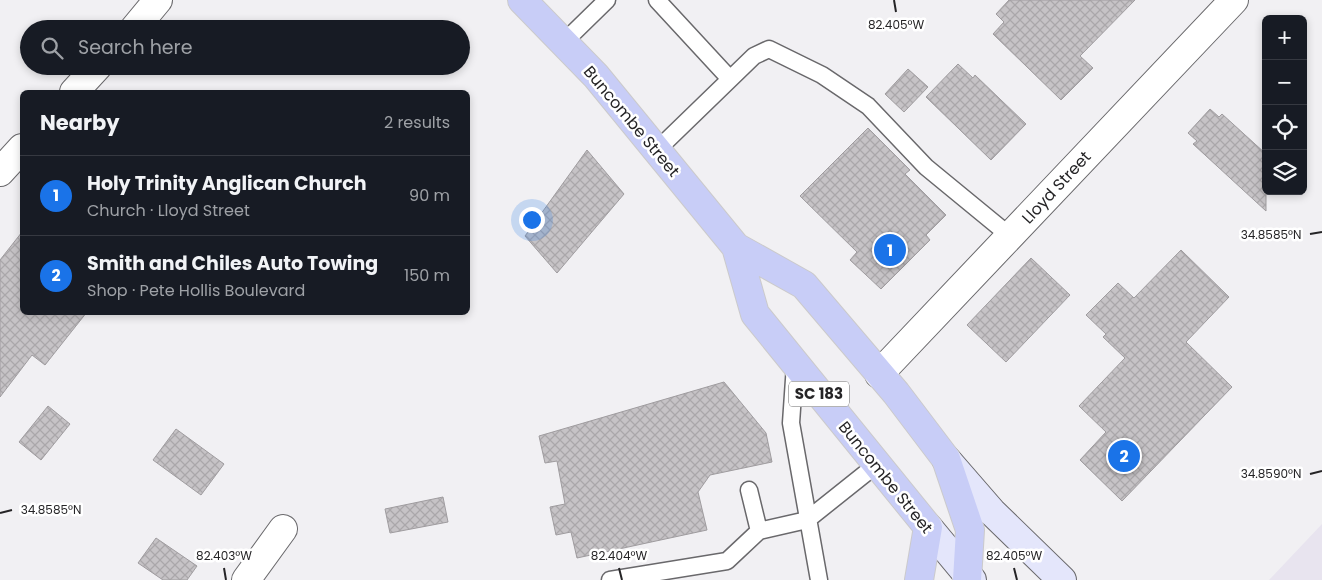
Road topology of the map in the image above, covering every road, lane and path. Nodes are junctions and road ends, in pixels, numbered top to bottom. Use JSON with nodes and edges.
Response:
{"nodes":[{"id":1,"x":158,"y":0,"type":"edge"},
{"id":2,"x":522,"y":0,"type":"edge"},
{"id":3,"x":607,"y":0,"type":"edge"},
{"id":4,"x":657,"y":0,"type":"edge"},
{"id":5,"x":1234,"y":0,"type":"edge"},
{"id":6,"x":141,"y":20,"type":"edge"},
{"id":7,"x":564,"y":42,"type":"junction"},
{"id":8,"x":90,"y":75,"type":"edge"},
{"id":9,"x":730,"y":79,"type":"junction"},
{"id":10,"x":76,"y":90,"type":"edge"},
{"id":11,"x":20,"y":150,"type":"edge"},
{"id":12,"x":657,"y":150,"type":"junction"},
{"id":13,"x":0,"y":172,"type":"edge"},
{"id":14,"x":1010,"y":236,"type":"junction"},
{"id":15,"x":736,"y":247,"type":"junction"},
{"id":16,"x":795,"y":365,"type":"junction"},
{"id":17,"x":879,"y":374,"type":"junction"},
{"id":18,"x":946,"y":459,"type":"junction"},
{"id":19,"x":876,"y":465,"type":"junction"},
{"id":20,"x":749,"y":490,"type":"dead end"},
{"id":21,"x":807,"y":520,"type":"junction"},
{"id":22,"x":928,"y":527,"type":"junction"},
{"id":23,"x":283,"y":529,"type":"dead end"},
{"id":24,"x":759,"y":531,"type":"junction"},
{"id":25,"x":969,"y":579,"type":"edge"},
{"id":26,"x":246,"y":580,"type":"edge"},
{"id":27,"x":610,"y":580,"type":"edge"},
{"id":28,"x":819,"y":580,"type":"edge"},
{"id":29,"x":919,"y":580,"type":"edge"},
{"id":30,"x":1062,"y":580,"type":"edge"}],
"edges":[{"from":1,"to":6,"type":"street"},
{"from":2,"to":7,"type":"main road","name":"Buncombe Street","number":"SC 183"},
{"from":3,"to":7,"type":"lane"},
{"from":4,"to":9,"type":"lane"},
{"from":5,"to":14,"type":"street","name":"Lloyd Street"},
{"from":7,"to":12,"type":"main road","name":"Buncombe Street","number":"SC 183"},
{"from":8,"to":10,"type":"street"},
{"from":9,"to":12,"type":"lane"},
{"from":9,"to":14,"type":"lane"},
{"from":11,"to":13,"type":"street"},
{"from":12,"to":15,"type":"main road","name":"Buncombe Street","number":"SC 183"},
{"from":14,"to":17,"type":"street","name":"Lloyd Street"},
{"from":15,"to":16,"type":"main road","name":"Buncombe Street","number":"SC 183"},
{"from":15,"to":17,"type":"main road","name":"Buncombe Street","number":"SC 183"},
{"from":16,"to":19,"type":"main road","name":"Buncombe Street","number":"SC 183"},
{"from":16,"to":21,"type":"lane"},
{"from":17,"to":18,"type":"main road","name":"Buncombe Street","number":"SC 183"},
{"from":18,"to":25,"type":"main road","name":"Buncombe Street"},
{"from":18,"to":30,"type":"main road","number":"SC 183"},
{"from":19,"to":21,"type":"lane"},
{"from":19,"to":22,"type":"main road","name":"Buncombe Street","number":"SC 183"},
{"from":20,"to":24,"type":"lane"},
{"from":21,"to":24,"type":"lane"},
{"from":21,"to":28,"type":"lane"},
{"from":22,"to":25,"type":"main road","name":"Buncombe Street","number":"SC 183"},
{"from":22,"to":29,"type":"main road"},
{"from":23,"to":26,"type":"street"},
{"from":24,"to":27,"type":"lane"}]}
